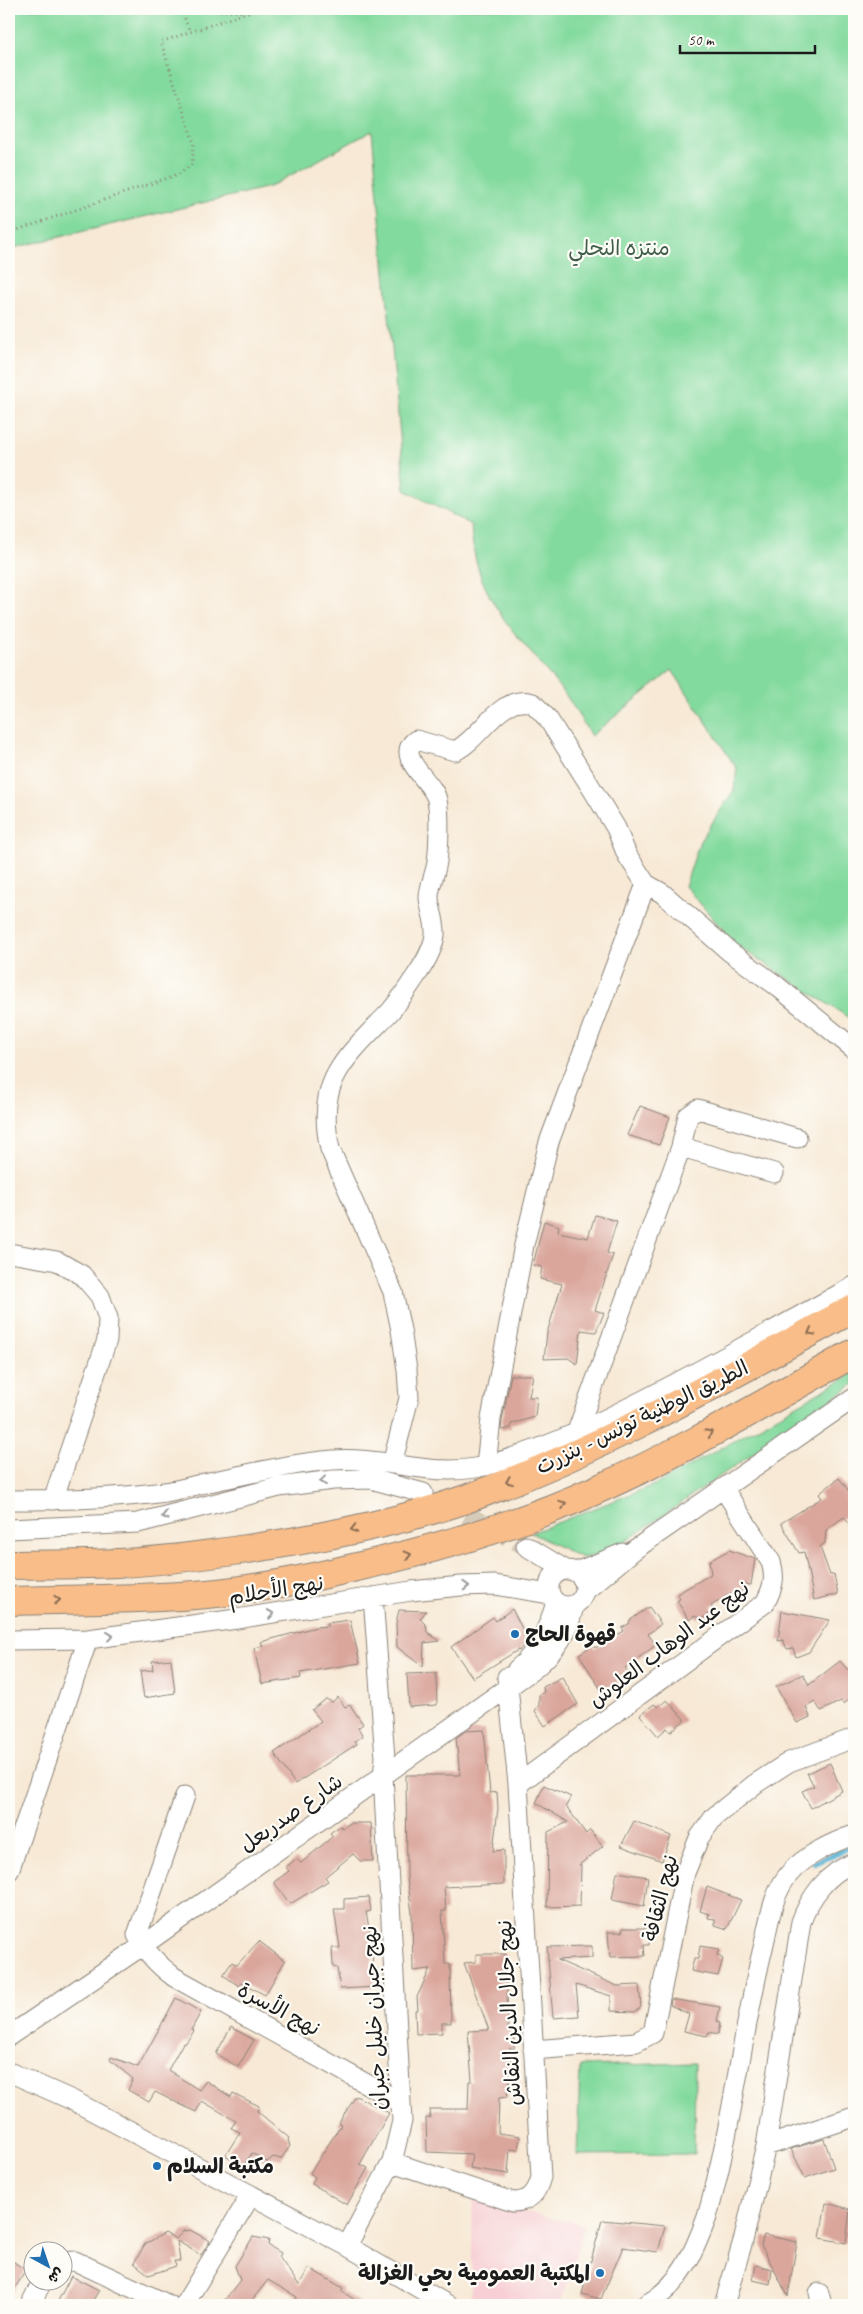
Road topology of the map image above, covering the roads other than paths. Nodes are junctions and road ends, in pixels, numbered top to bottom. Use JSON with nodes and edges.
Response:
{"nodes":[{"id":1,"x":646,"y":884,"type":"junction"},
{"id":2,"x":854,"y":1049,"type":"edge"},
{"id":3,"x":797,"y":1138,"type":"dead end"},
{"id":4,"x":681,"y":1147,"type":"junction"},
{"id":5,"x":774,"y":1173,"type":"dead end"},
{"id":6,"x":9,"y":1253,"type":"edge"},
{"id":7,"x":854,"y":1286,"type":"edge"},
{"id":8,"x":854,"y":1308,"type":"edge"},
{"id":9,"x":854,"y":1353,"type":"edge"},
{"id":10,"x":854,"y":1398,"type":"edge"},
{"id":11,"x":576,"y":1434,"type":"junction"},
{"id":12,"x":392,"y":1464,"type":"junction"},
{"id":13,"x":486,"y":1466,"type":"junction"},
{"id":14,"x":723,"y":1488,"type":"junction"},
{"id":15,"x":423,"y":1493,"type":"tunnel mouth"},
{"id":16,"x":9,"y":1500,"type":"edge"},
{"id":17,"x":53,"y":1500,"type":"junction"},
{"id":18,"x":9,"y":1529,"type":"edge"},
{"id":19,"x":526,"y":1546,"type":"tunnel mouth"},
{"id":20,"x":634,"y":1550,"type":"junction"},
{"id":21,"x":9,"y":1552,"type":"edge"},
{"id":22,"x":198,"y":1556,"type":"junction"},
{"id":23,"x":9,"y":1565,"type":"edge"},
{"id":24,"x":570,"y":1571,"type":"junction"},
{"id":25,"x":373,"y":1597,"type":"junction"},
{"id":26,"x":566,"y":1598,"type":"junction"},
{"id":27,"x":9,"y":1601,"type":"edge"},
{"id":28,"x":88,"y":1639,"type":"junction"},
{"id":29,"x":9,"y":1640,"type":"edge"},
{"id":30,"x":507,"y":1682,"type":"junction"},
{"id":31,"x":854,"y":1738,"type":"edge"},
{"id":32,"x":384,"y":1767,"type":"junction"},
{"id":33,"x":518,"y":1784,"type":"junction"},
{"id":34,"x":185,"y":1796,"type":"dead end"},
{"id":35,"x":854,"y":1835,"type":"edge"},
{"id":36,"x":854,"y":1863,"type":"edge"},
{"id":37,"x":9,"y":1871,"type":"edge"},
{"id":38,"x":140,"y":1940,"type":"junction"},
{"id":39,"x":9,"y":2024,"type":"edge"},
{"id":40,"x":9,"y":2036,"type":"edge"},
{"id":41,"x":533,"y":2050,"type":"junction"},
{"id":42,"x":9,"y":2072,"type":"edge"},
{"id":43,"x":401,"y":2103,"type":"junction"},
{"id":44,"x":854,"y":2117,"type":"edge"},
{"id":45,"x":766,"y":2146,"type":"junction"},
{"id":46,"x":392,"y":2162,"type":"junction"},
{"id":47,"x":251,"y":2195,"type":"junction"},
{"id":48,"x":347,"y":2246,"type":"junction"},
{"id":49,"x":72,"y":2261,"type":"edge"},
{"id":50,"x":37,"y":2292,"type":"edge"},
{"id":51,"x":30,"y":2305,"type":"edge"},
{"id":52,"x":169,"y":2305,"type":"edge"},
{"id":53,"x":184,"y":2305,"type":"edge"},
{"id":54,"x":448,"y":2305,"type":"edge"},
{"id":55,"x":645,"y":2305,"type":"edge"},
{"id":56,"x":724,"y":2305,"type":"edge"}],
"edges":[{"from":1,"to":2,"type":"street"},
{"from":1,"to":12,"type":"street"},
{"from":1,"to":13,"type":"street"},
{"from":3,"to":4,"type":"street"},
{"from":4,"to":5,"type":"street"},
{"from":4,"to":11,"type":"street"},
{"from":6,"to":17,"type":"street"},
{"from":7,"to":11,"type":"street"},
{"from":8,"to":22,"type":"highway","name":"الطريق الوطنية تونس - بنزرت","one_way":true},
{"from":27,"to":9,"type":"highway","name":"الطريق الوطنية تونس - بنزرت","one_way":true},
{"from":10,"to":14,"type":"street"},
{"from":11,"to":13,"type":"street"},
{"from":12,"to":13,"type":"street"},
{"from":12,"to":17,"type":"street"},
{"from":14,"to":20,"type":"street"},
{"from":14,"to":33,"type":"street","name":"نهج عبد الوهاب العلوش"},
{"from":15,"to":18,"type":"street","one_way":true},
{"from":16,"to":17,"type":"street"},
{"from":19,"to":24,"type":"street"},
{"from":20,"to":24,"type":"street"},
{"from":20,"to":26,"type":"street"},
{"from":21,"to":22,"type":"highway"},
{"from":22,"to":23,"type":"highway","name":"الطريق الوطنية تونس - بنزرت"},
{"from":24,"to":26,"type":"street"},
{"from":24,"to":26,"type":"street","name":"شارع صدربعل"},
{"from":25,"to":26,"type":"street","name":"نهج الأحلام","one_way":true},
{"from":28,"to":25,"type":"street","name":"نهج الأحلام","one_way":true},
{"from":25,"to":32,"type":"street","name":"نهج جبران خليل جبران"},
{"from":26,"to":30,"type":"street","name":"شارع صدربعل"},
{"from":28,"to":29,"type":"street","name":"نهج الأحلام"},
{"from":28,"to":37,"type":"street"},
{"from":30,"to":32,"type":"street","name":"شارع صدربعل"},
{"from":30,"to":33,"type":"street","name":"نهج جلال الدين النقاش"},
{"from":31,"to":41,"type":"street","name":"نهج الثقافة"},
{"from":32,"to":38,"type":"street","name":"شارع صدربعل"},
{"from":32,"to":43,"type":"street","name":"نهج جبران خليل جبران"},
{"from":33,"to":41,"type":"street","name":"نهج جلال الدين النقاش"},
{"from":34,"to":38,"type":"street"},
{"from":35,"to":55,"type":"street"},
{"from":36,"to":45,"type":"street"},
{"from":38,"to":39,"type":"street","name":"شارع صدربعل"},
{"from":38,"to":40,"type":"street","name":"شارع صدربعل"},
{"from":38,"to":43,"type":"street","name":"نهج الأسرة"},
{"from":41,"to":46,"type":"street","name":"نهج جلال الدين النقاش"},
{"from":42,"to":47,"type":"street"},
{"from":43,"to":46,"type":"street","name":"نهج جبران خليل جبران"},
{"from":44,"to":45,"type":"street"},
{"from":45,"to":56,"type":"street"},
{"from":46,"to":48,"type":"street","name":"نهج جبران خليل جبران"},
{"from":47,"to":48,"type":"street"},
{"from":47,"to":53,"type":"street"},
{"from":48,"to":54,"type":"street"},
{"from":49,"to":52,"type":"street"},
{"from":50,"to":51,"type":"street"}]}
